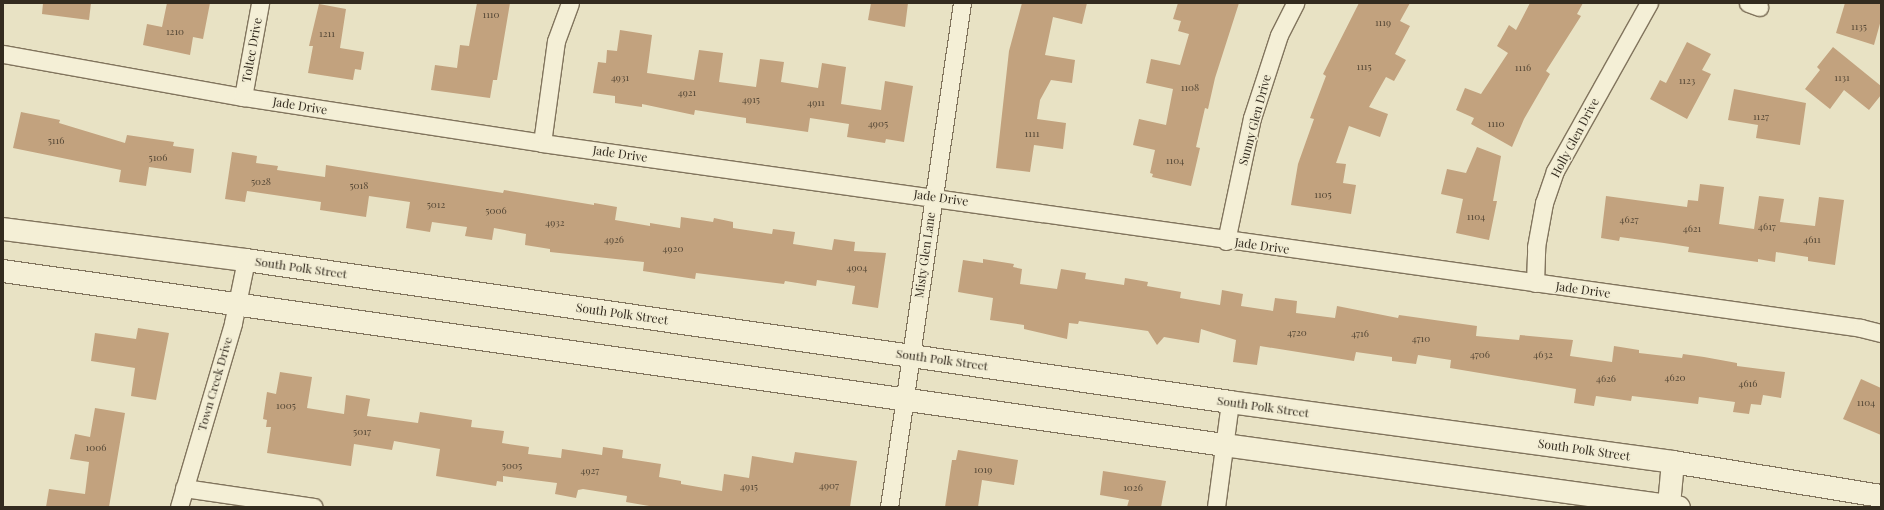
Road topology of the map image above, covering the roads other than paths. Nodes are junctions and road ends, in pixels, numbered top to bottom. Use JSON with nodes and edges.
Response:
{"nodes":[{"id":1,"x":260,"y":3,"type":"edge"},
{"id":2,"x":570,"y":3,"type":"edge"},
{"id":3,"x":962,"y":3,"type":"edge"},
{"id":4,"x":1295,"y":3,"type":"edge"},
{"id":5,"x":1649,"y":3,"type":"edge"},
{"id":6,"x":3,"y":54,"type":"edge"},
{"id":7,"x":243,"y":97,"type":"junction"},
{"id":8,"x":542,"y":143,"type":"junction"},
{"id":9,"x":933,"y":196,"type":"junction"},
{"id":10,"x":3,"y":229,"type":"edge"},
{"id":11,"x":1226,"y":241,"type":"junction"},
{"id":12,"x":246,"y":260,"type":"junction"},
{"id":13,"x":3,"y":271,"type":"edge"},
{"id":14,"x":1535,"y":283,"type":"junction"},
{"id":15,"x":236,"y":304,"type":"junction"},
{"id":16,"x":1881,"y":334,"type":"edge"},
{"id":17,"x":911,"y":355,"type":"junction"},
{"id":18,"x":904,"y":398,"type":"junction"},
{"id":19,"x":1230,"y":402,"type":"junction"},
{"id":20,"x":1224,"y":445,"type":"junction"},
{"id":21,"x":1673,"y":462,"type":"junction"},
{"id":22,"x":184,"y":488,"type":"junction"},
{"id":23,"x":1881,"y":496,"type":"edge"},
{"id":24,"x":1674,"y":506,"type":"edge"},
{"id":25,"x":179,"y":507,"type":"edge"},
{"id":26,"x":314,"y":507,"type":"edge"},
{"id":27,"x":889,"y":507,"type":"edge"},
{"id":28,"x":1216,"y":507,"type":"edge"}],
"edges":[{"from":1,"to":7,"type":"street","name":"Toltec Drive"},
{"from":2,"to":8,"type":"street"},
{"from":3,"to":9,"type":"street","name":"Misty Glen Lane"},
{"from":4,"to":11,"type":"street","name":"Sunny Glen Drive"},
{"from":5,"to":14,"type":"street","name":"Holly Glen Drive"},
{"from":6,"to":7,"type":"street","name":"Jade Drive"},
{"from":7,"to":8,"type":"street","name":"Jade Drive"},
{"from":8,"to":9,"type":"street","name":"Jade Drive"},
{"from":9,"to":11,"type":"street","name":"Jade Drive"},
{"from":9,"to":17,"type":"street","name":"Misty Glen Lane"},
{"from":10,"to":12,"type":"main road","name":"South Polk Street"},
{"from":11,"to":14,"type":"street","name":"Jade Drive"},
{"from":12,"to":15,"type":"street","name":"Town Creek Drive"},
{"from":12,"to":17,"type":"main road","name":"South Polk Street"},
{"from":13,"to":15,"type":"main road"},
{"from":14,"to":16,"type":"street","name":"Jade Drive"},
{"from":15,"to":18,"type":"main road"},
{"from":15,"to":22,"type":"street","name":"Town Creek Drive"},
{"from":17,"to":18,"type":"street","name":"Misty Glen Lane"},
{"from":17,"to":19,"type":"main road","name":"South Polk Street"},
{"from":18,"to":20,"type":"main road"},
{"from":18,"to":27,"type":"street","name":"Misty Glen Lane"},
{"from":19,"to":20,"type":"street"},
{"from":19,"to":21,"type":"main road","name":"South Polk Street"},
{"from":20,"to":24,"type":"main road"},
{"from":20,"to":28,"type":"street"},
{"from":21,"to":23,"type":"main road","name":"South Polk Street"},
{"from":21,"to":24,"type":"main road"},
{"from":22,"to":25,"type":"street","name":"Town Creek Drive"},
{"from":22,"to":26,"type":"street"}]}
